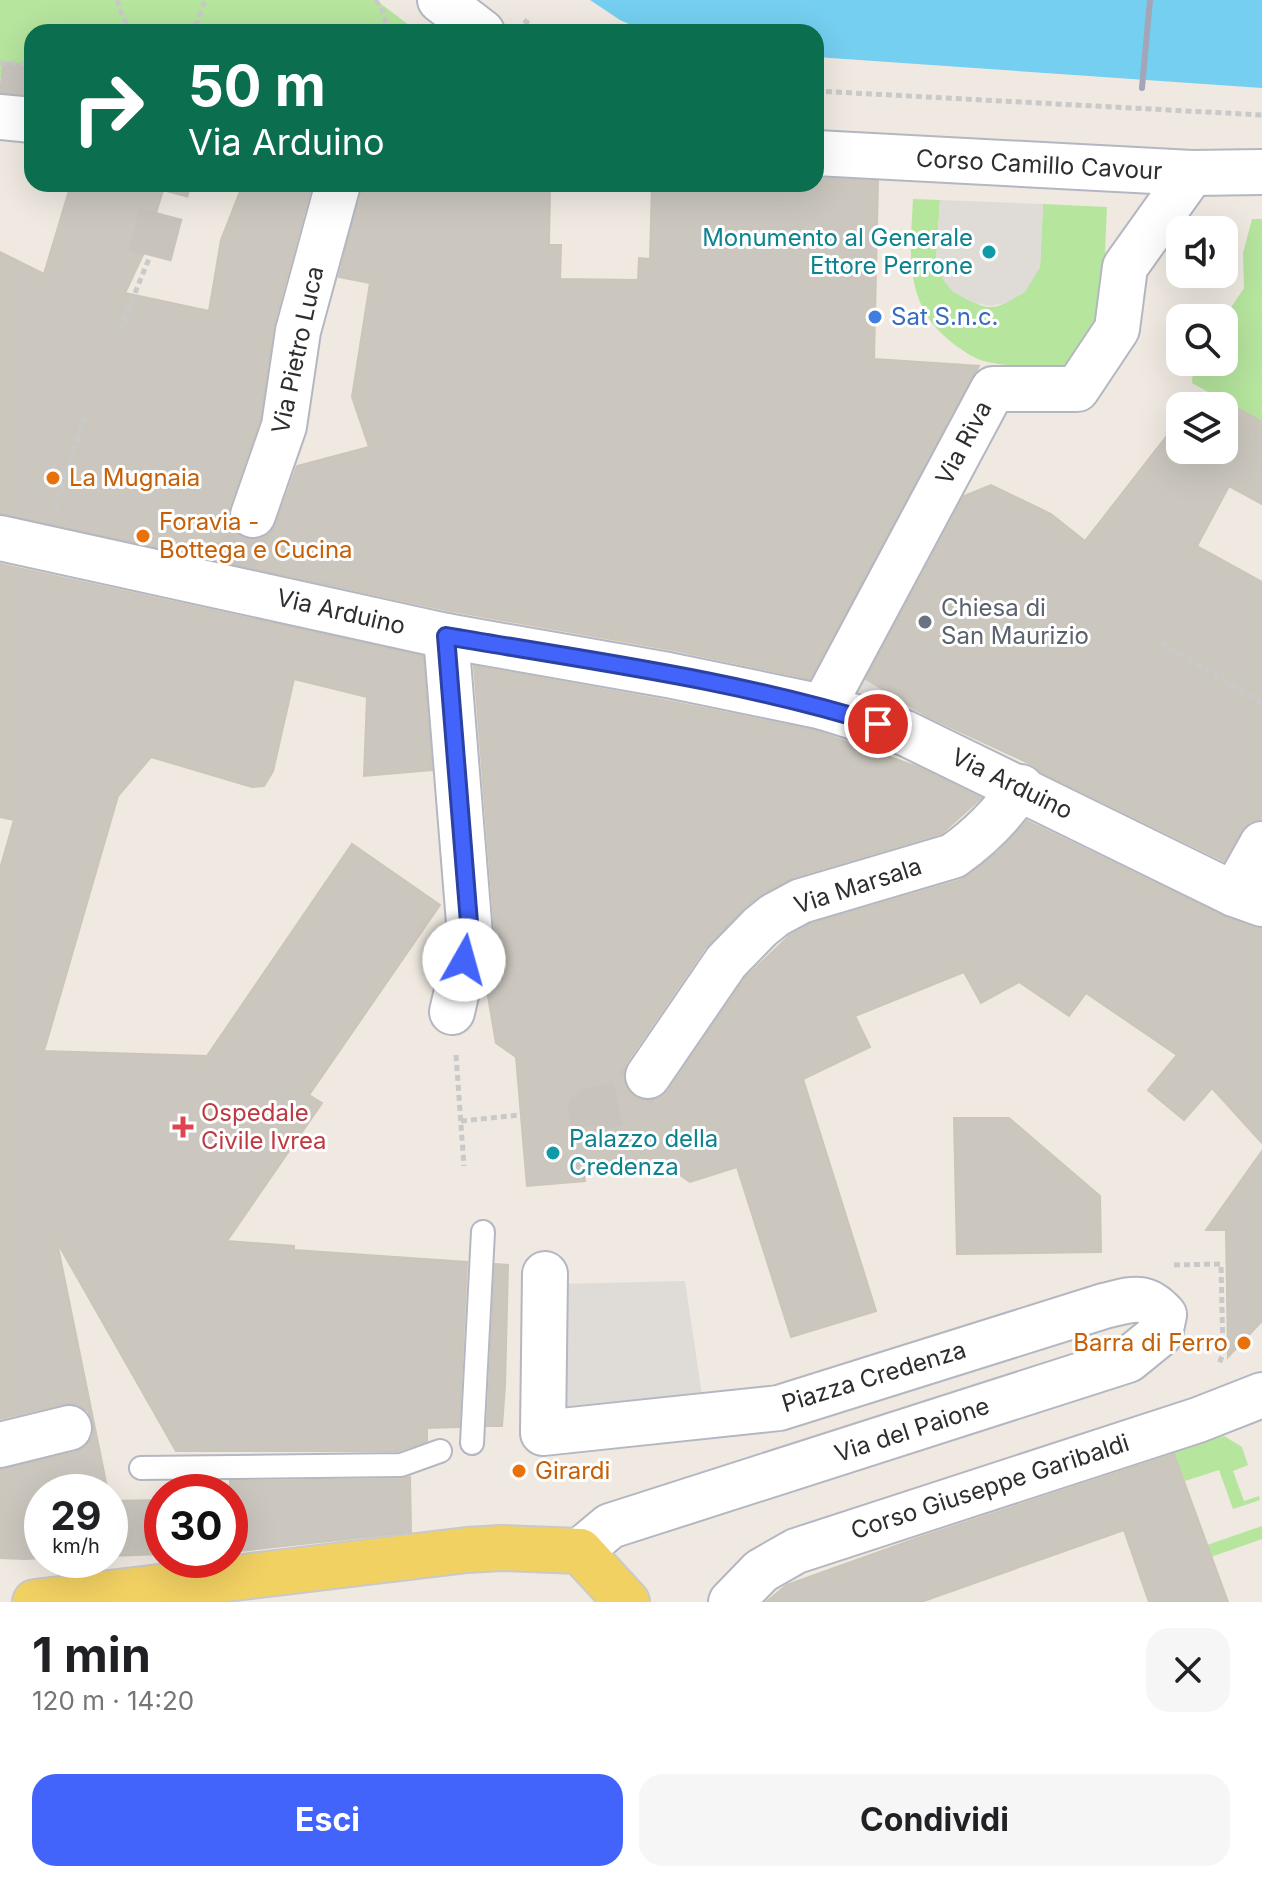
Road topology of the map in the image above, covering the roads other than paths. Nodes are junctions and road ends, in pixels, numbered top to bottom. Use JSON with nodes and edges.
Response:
{"nodes":[{"id":1,"x":440,"y":0,"type":"edge"},
{"id":2,"x":472,"y":24,"type":"edge"},
{"id":3,"x":0,"y":117,"type":"edge"},
{"id":4,"x":24,"y":119,"type":"edge"},
{"id":5,"x":824,"y":153,"type":"edge"},
{"id":6,"x":1262,"y":172,"type":"edge"},
{"id":7,"x":1192,"y":173,"type":"junction"},
{"id":8,"x":336,"y":192,"type":"edge"},
{"id":9,"x":253,"y":515,"type":"tunnel mouth"},
{"id":10,"x":0,"y":538,"type":"edge"},
{"id":11,"x":446,"y":636,"type":"junction"},
{"id":12,"x":823,"y":707,"type":"junction"},
{"id":13,"x":1021,"y":787,"type":"junction"},
{"id":14,"x":1262,"y":844,"type":"edge"},
{"id":15,"x":1248,"y":899,"type":"edge"},
{"id":16,"x":452,"y":1012,"type":"road end"},
{"id":17,"x":648,"y":1076,"type":"tunnel mouth"},
{"id":18,"x":483,"y":1232,"type":"dead end"},
{"id":19,"x":545,"y":1274,"type":"dead end"},
{"id":20,"x":1104,"y":1306,"type":"joint"},
{"id":21,"x":1262,"y":1395,"type":"edge"},
{"id":22,"x":69,"y":1428,"type":"dead end"},
{"id":23,"x":472,"y":1443,"type":"dead end"},
{"id":24,"x":0,"y":1445,"type":"edge"},
{"id":25,"x":440,"y":1451,"type":"dead end"},
{"id":26,"x":141,"y":1468,"type":"dead end"},
{"id":27,"x":580,"y":1551,"type":"junction"},
{"id":28,"x":35,"y":1602,"type":"edge"},
{"id":29,"x":627,"y":1602,"type":"edge"},
{"id":30,"x":731,"y":1602,"type":"edge"}],
"edges":[{"from":1,"to":2,"type":"street"},
{"from":3,"to":4,"type":"street"},
{"from":5,"to":7,"type":"street","name":"Corso Camillo Cavour"},
{"from":6,"to":7,"type":"street","name":"Corso Camillo Cavour"},
{"from":7,"to":12,"type":"street","name":"Via Riva"},
{"from":8,"to":9,"type":"street","name":"Via Pietro Luca"},
{"from":10,"to":11,"type":"street","name":"Via Arduino"},
{"from":11,"to":12,"type":"street","name":"Via Arduino"},
{"from":11,"to":16,"type":"street"},
{"from":12,"to":13,"type":"street","name":"Via Arduino"},
{"from":13,"to":15,"type":"street","name":"Via Arduino"},
{"from":13,"to":17,"type":"street","name":"Via Marsala"},
{"from":14,"to":15,"type":"street"},
{"from":18,"to":23,"type":"lane"},
{"from":19,"to":20,"type":"street","name":"Piazza Credenza"},
{"from":20,"to":27,"type":"street","name":"Via del Paione"},
{"from":21,"to":30,"type":"street","name":"Corso Giuseppe Garibaldi"},
{"from":22,"to":24,"type":"street"},
{"from":25,"to":26,"type":"lane"},
{"from":27,"to":28,"type":"main road"},
{"from":27,"to":29,"type":"main road"}]}
